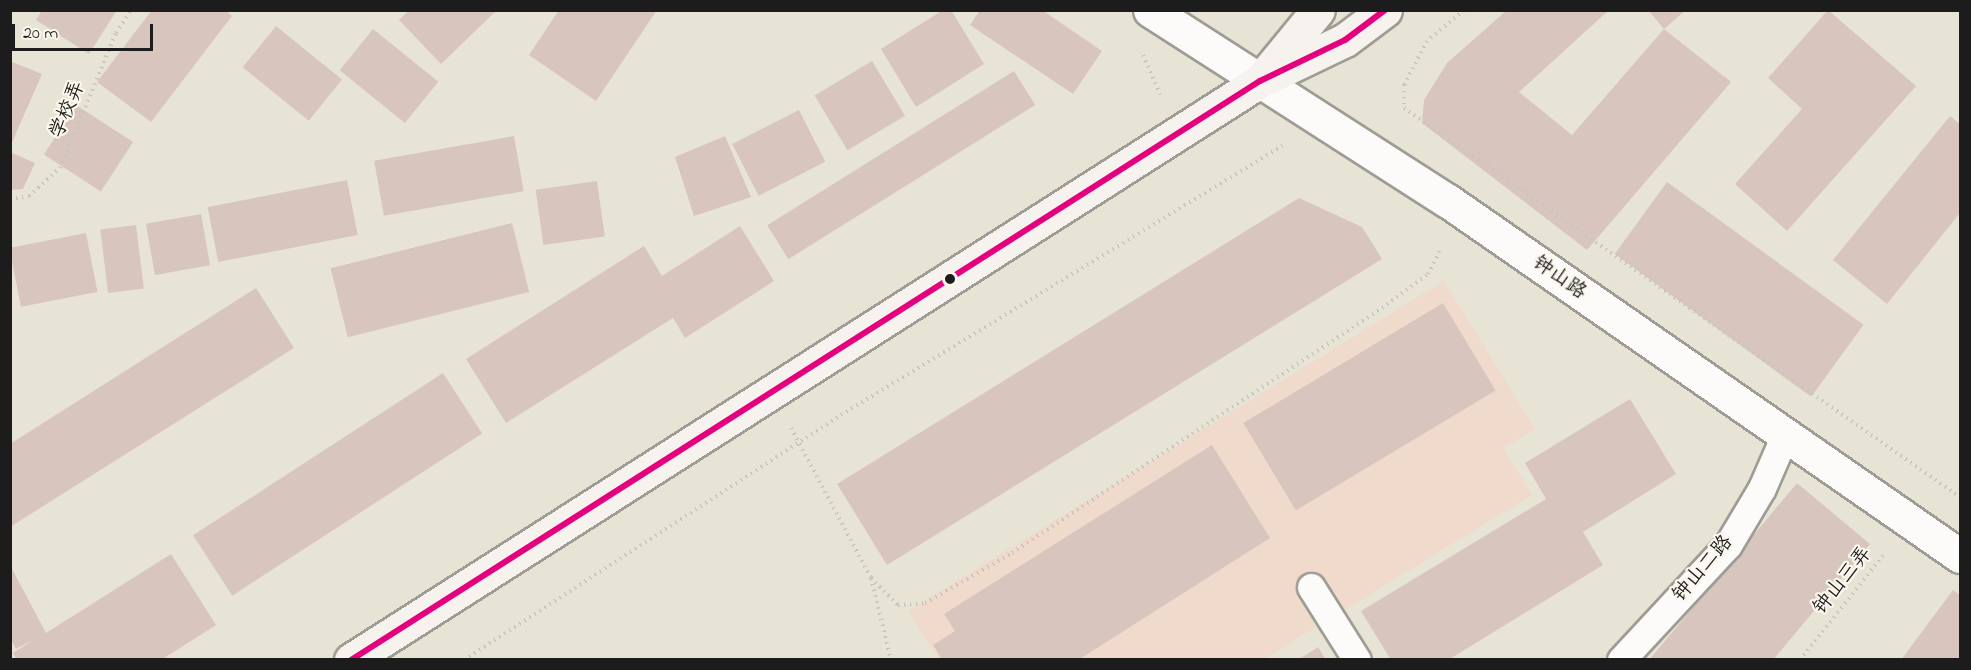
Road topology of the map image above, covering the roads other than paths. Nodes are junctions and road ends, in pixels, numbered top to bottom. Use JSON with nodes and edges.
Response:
{"nodes":[{"id":1,"x":1150,"y":10,"type":"edge"},
{"id":2,"x":1318,"y":10,"type":"edge"},
{"id":3,"x":1385,"y":10,"type":"edge"},
{"id":4,"x":1260,"y":81,"type":"junction"},
{"id":5,"x":1785,"y":435,"type":"junction"},
{"id":6,"x":1960,"y":556,"type":"edge"},
{"id":7,"x":1311,"y":587,"type":"dead end"},
{"id":8,"x":351,"y":660,"type":"edge"},
{"id":9,"x":1357,"y":660,"type":"edge"},
{"id":10,"x":1621,"y":660,"type":"edge"}],
"edges":[{"from":1,"to":4,"type":"street","name":"钟山路"},
{"from":2,"to":4,"type":"main road"},
{"from":3,"to":4,"type":"main road"},
{"from":4,"to":5,"type":"street","name":"钟山路"},
{"from":4,"to":8,"type":"main road"},
{"from":5,"to":6,"type":"street","name":"钟山路"},
{"from":5,"to":10,"type":"lane","name":"钟山二路"},
{"from":7,"to":9,"type":"lane"}]}
